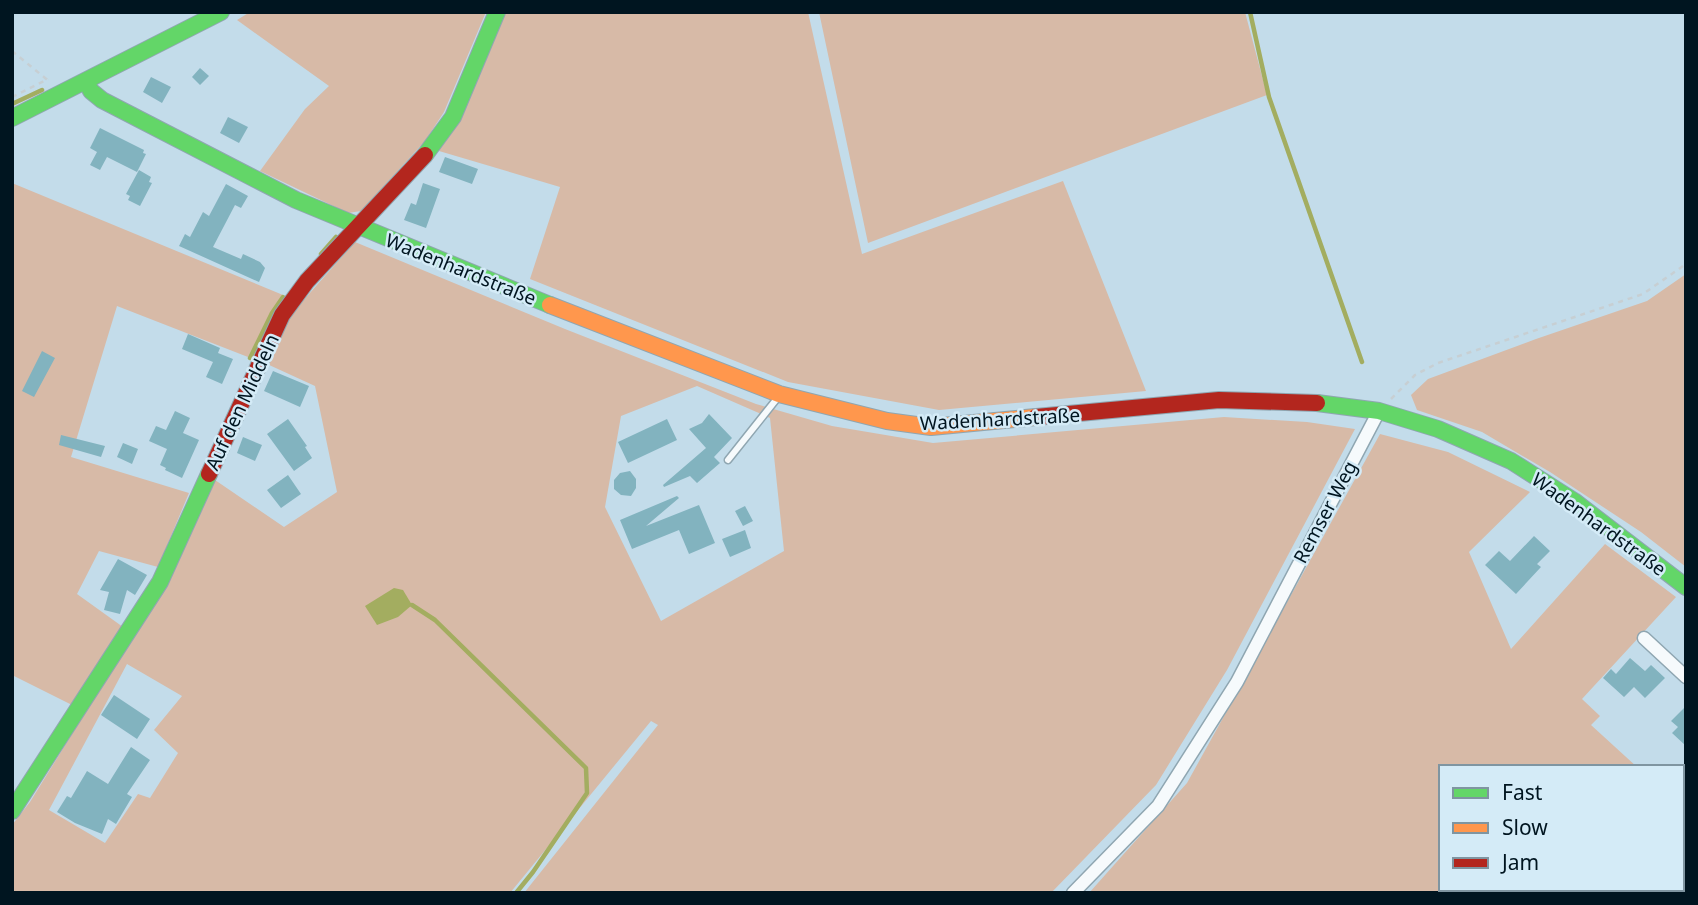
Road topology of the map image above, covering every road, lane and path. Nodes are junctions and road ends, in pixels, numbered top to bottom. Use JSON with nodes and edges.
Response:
{"nodes":[{"id":1,"x":221,"y":12,"type":"edge"},
{"id":2,"x":497,"y":12,"type":"edge"},
{"id":3,"x":12,"y":51,"type":"edge"},
{"id":4,"x":86,"y":81,"type":"junction"},
{"id":5,"x":12,"y":97,"type":"edge"},
{"id":6,"x":12,"y":118,"type":"edge"},
{"id":7,"x":357,"y":227,"type":"junction"},
{"id":8,"x":1686,"y":264,"type":"edge"},
{"id":9,"x":779,"y":394,"type":"junction"},
{"id":10,"x":1379,"y":411,"type":"junction"},
{"id":11,"x":728,"y":460,"type":"dead end"},
{"id":12,"x":1686,"y":587,"type":"edge"},
{"id":13,"x":1644,"y":638,"type":"dead end"},
{"id":14,"x":1686,"y":677,"type":"edge"},
{"id":15,"x":12,"y":811,"type":"edge"},
{"id":16,"x":1073,"y":893,"type":"edge"}],
"edges":[{"from":1,"to":4,"type":"street"},
{"from":2,"to":7,"type":"street","name":"Auf den Middeln"},
{"from":3,"to":5,"type":"path"},
{"from":4,"to":6,"type":"street"},
{"from":4,"to":7,"type":"street","name":"Wadenhardstraße"},
{"from":7,"to":9,"type":"street","name":"Wadenhardstraße"},
{"from":7,"to":15,"type":"street","name":"Auf den Middeln"},
{"from":8,"to":10,"type":"path"},
{"from":9,"to":10,"type":"street","name":"Wadenhardstraße"},
{"from":9,"to":11,"type":"lane"},
{"from":10,"to":12,"type":"street","name":"Wadenhardstraße"},
{"from":10,"to":16,"type":"street","name":"Remser Weg"},
{"from":13,"to":14,"type":"street"}]}
